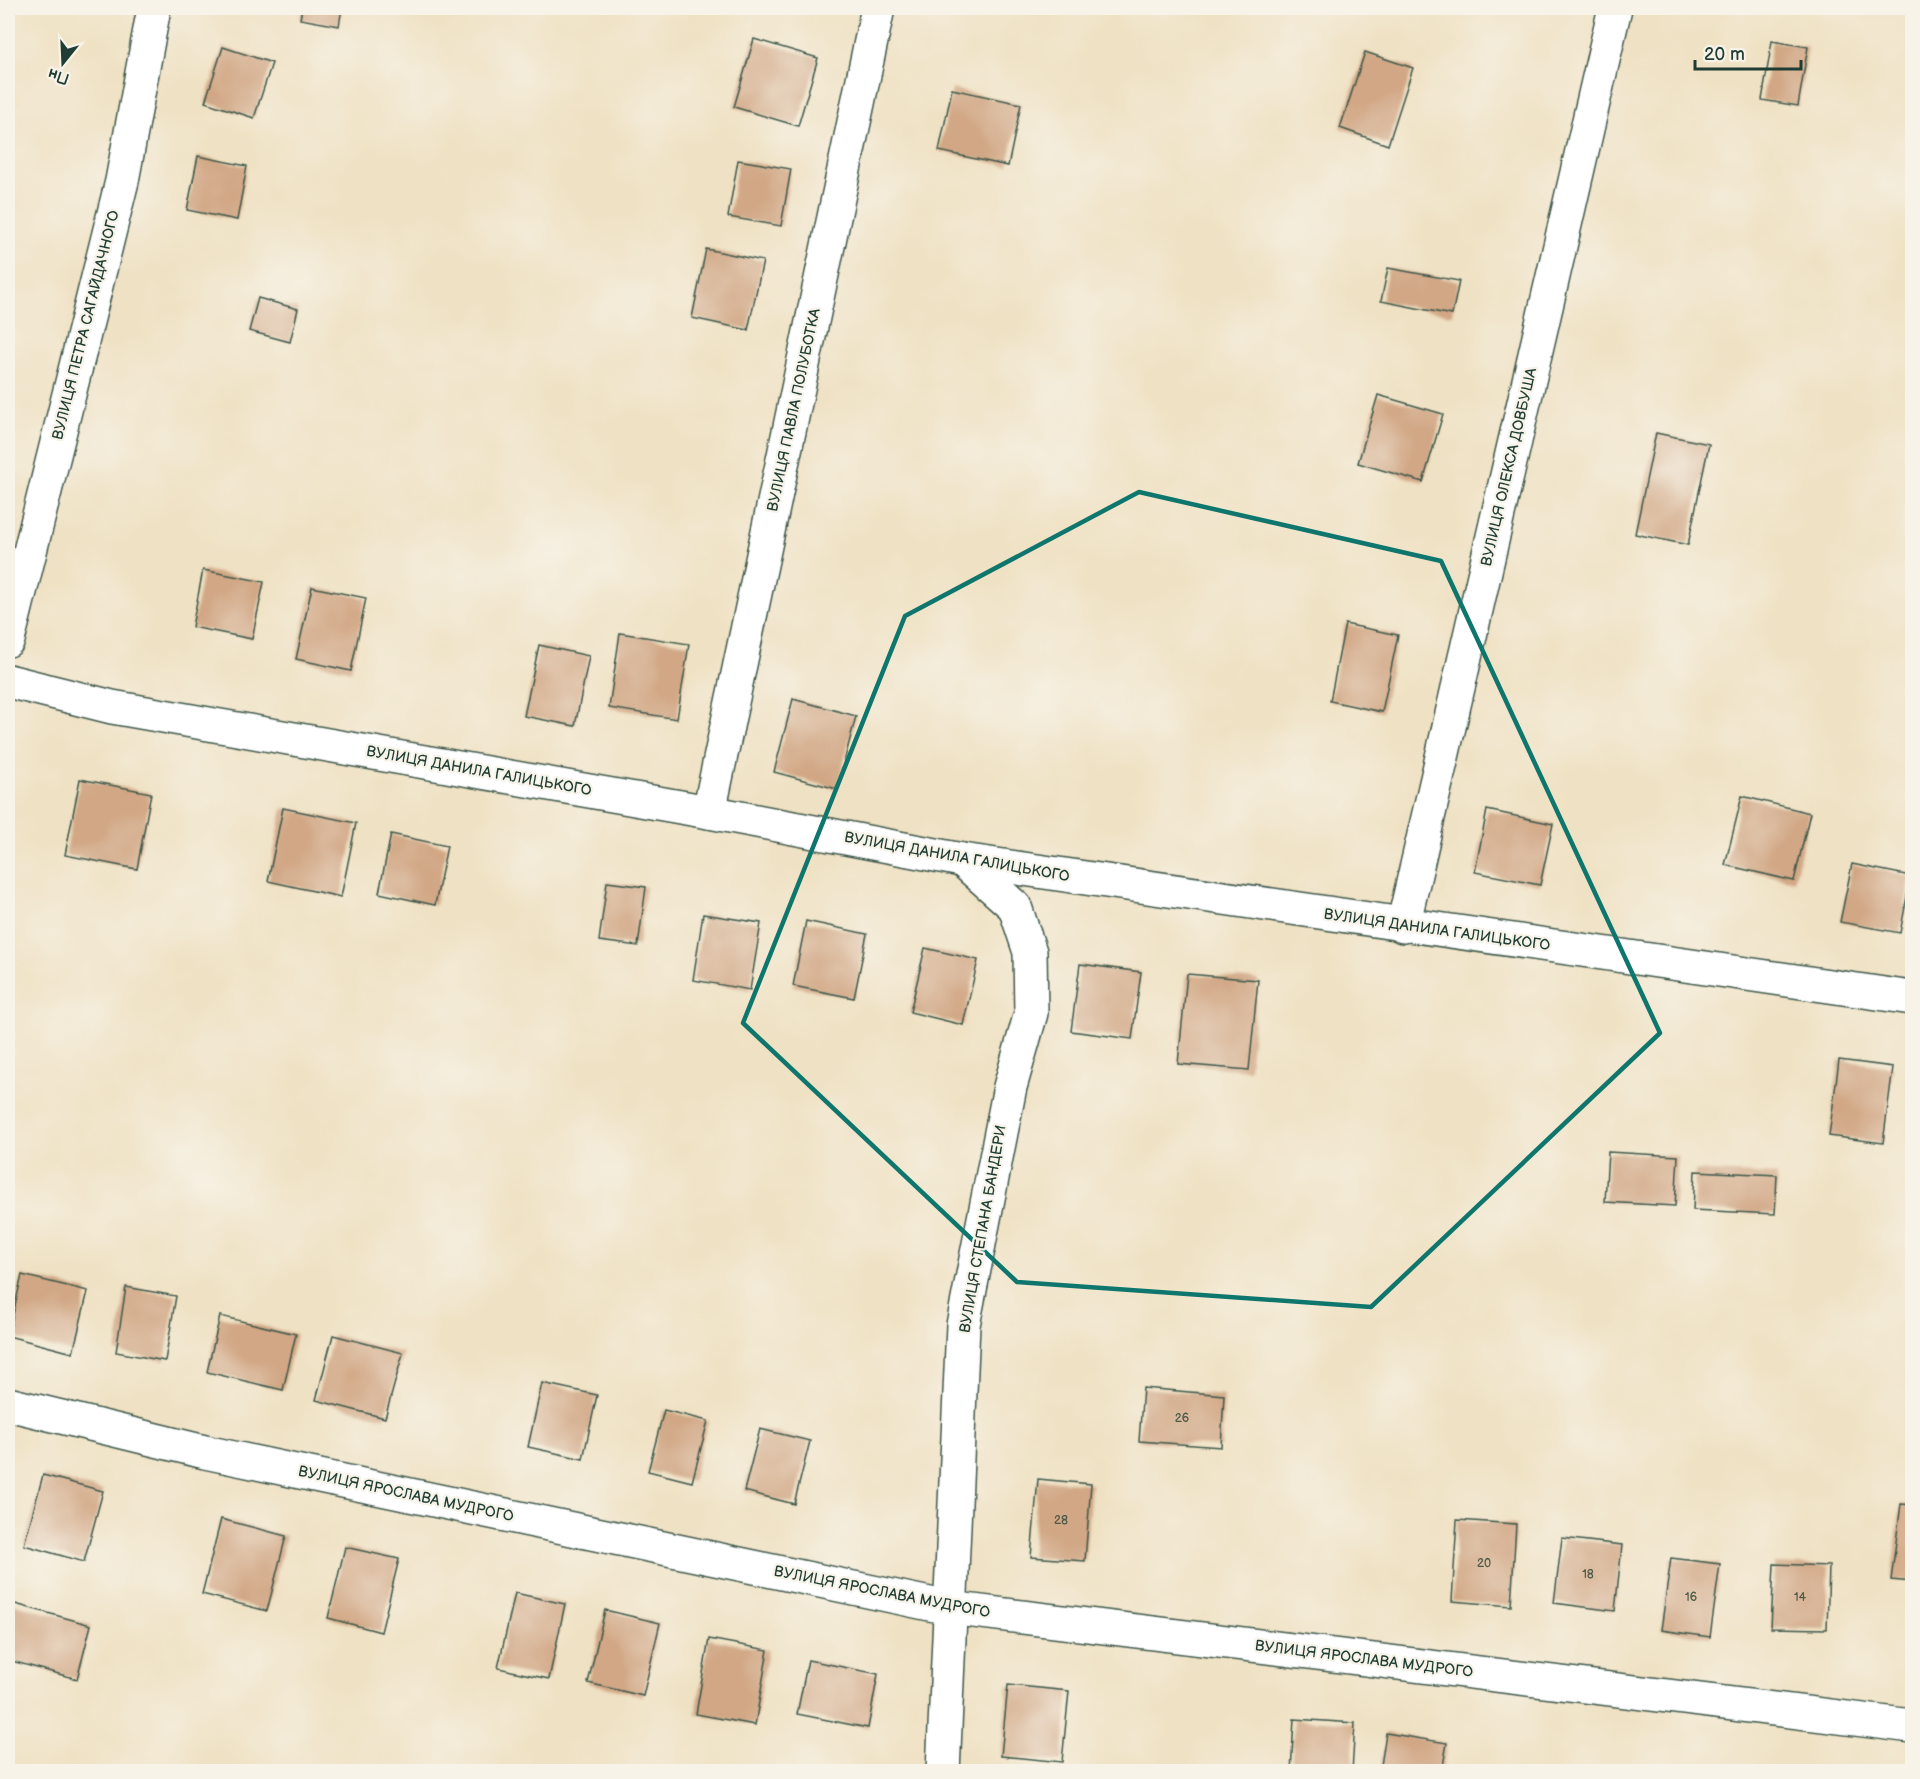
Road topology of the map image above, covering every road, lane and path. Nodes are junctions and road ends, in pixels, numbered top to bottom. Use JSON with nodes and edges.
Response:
{"nodes":[{"id":1,"x":154,"y":8,"type":"edge"},
{"id":2,"x":878,"y":8,"type":"edge"},
{"id":3,"x":1615,"y":8,"type":"edge"},
{"id":4,"x":8,"y":640,"type":"edge"},
{"id":5,"x":8,"y":681,"type":"edge"},
{"id":6,"x":709,"y":812,"type":"junction"},
{"id":7,"x":962,"y":860,"type":"junction"},
{"id":8,"x":1403,"y":926,"type":"junction"},
{"id":9,"x":1912,"y":998,"type":"edge"},
{"id":10,"x":8,"y":1404,"type":"edge"},
{"id":11,"x":950,"y":1608,"type":"junction"},
{"id":12,"x":1912,"y":1726,"type":"edge"},
{"id":13,"x":943,"y":1772,"type":"edge"}],
"edges":[{"from":1,"to":4,"type":"street","name":"ВУЛИЦЯ ПЕТРА САГАЙДАЧНОГО"},
{"from":2,"to":6,"type":"street","name":"ВУЛИЦЯ ПАВЛА ПОЛУБОТКА"},
{"from":3,"to":8,"type":"street","name":"ВУЛИЦЯ ОЛЕКСА ДОВБУША"},
{"from":5,"to":6,"type":"street","name":"ВУЛИЦЯ ДАНИЛА ГАЛИЦЬКОГО"},
{"from":6,"to":7,"type":"street","name":"ВУЛИЦЯ ДАНИЛА ГАЛИЦЬКОГО"},
{"from":7,"to":8,"type":"street","name":"ВУЛИЦЯ ДАНИЛА ГАЛИЦЬКОГО"},
{"from":7,"to":11,"type":"street","name":"ВУЛИЦЯ СТЕПАНА БАНДЕРИ"},
{"from":8,"to":9,"type":"street","name":"ВУЛИЦЯ ДАНИЛА ГАЛИЦЬКОГО"},
{"from":10,"to":11,"type":"street","name":"ВУЛИЦЯ ЯРОСЛАВА МУДРОГО"},
{"from":11,"to":12,"type":"street","name":"ВУЛИЦЯ ЯРОСЛАВА МУДРОГО"},
{"from":11,"to":13,"type":"street","name":"ВУЛИЦЯ СТЕПАНА БАНДЕРИ"}]}
